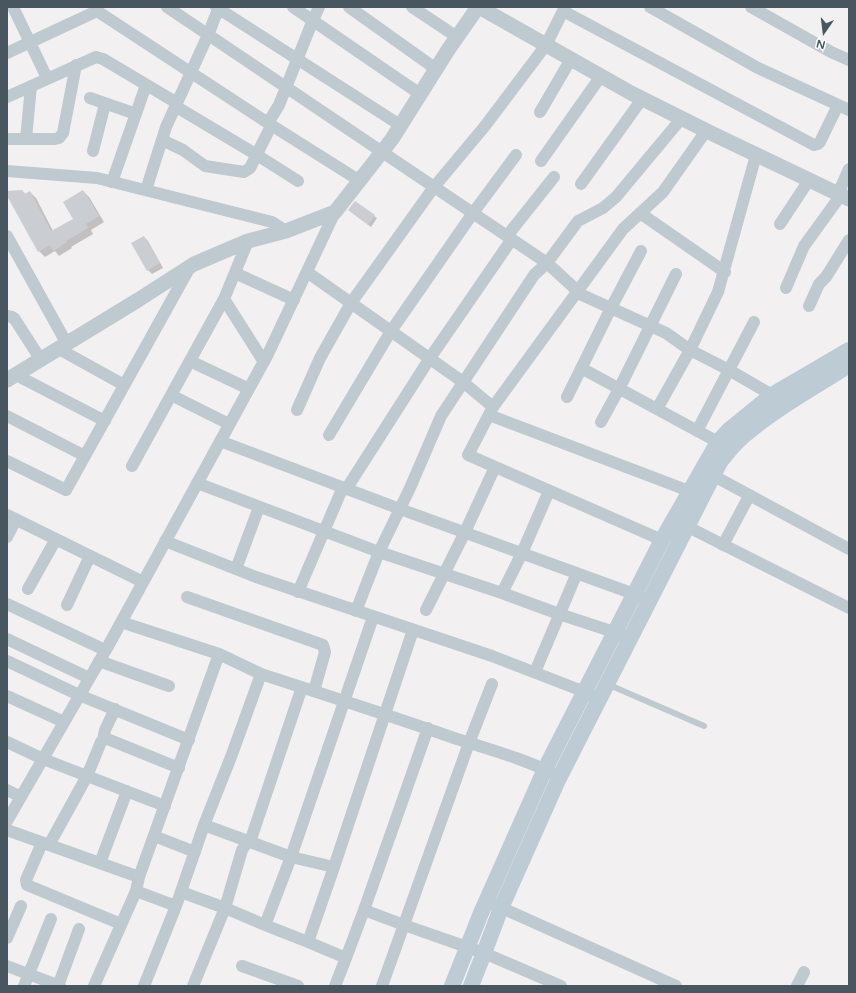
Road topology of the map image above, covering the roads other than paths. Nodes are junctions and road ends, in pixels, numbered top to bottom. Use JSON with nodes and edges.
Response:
{"nodes":[{"id":1,"x":13,"y":7,"type":"edge"},
{"id":2,"x":166,"y":7,"type":"edge"},
{"id":3,"x":293,"y":7,"type":"edge"},
{"id":4,"x":319,"y":7,"type":"edge"},
{"id":5,"x":348,"y":7,"type":"edge"},
{"id":6,"x":412,"y":7,"type":"edge"},
{"id":7,"x":479,"y":7,"type":"edge"},
{"id":8,"x":650,"y":7,"type":"edge"},
{"id":9,"x":751,"y":7,"type":"edge"},
{"id":10,"x":218,"y":8,"type":"edge"},
{"id":11,"x":97,"y":9,"type":"edge"},
{"id":12,"x":564,"y":9,"type":"edge"},
{"id":13,"x":495,"y":11,"type":"edge"},
{"id":14,"x":313,"y":20,"type":"junction"},
{"id":15,"x":208,"y":35,"type":"junction"},
{"id":16,"x":457,"y":36,"type":"junction"},
{"id":17,"x":30,"y":42,"type":"junction"},
{"id":18,"x":546,"y":44,"type":"junction"},
{"id":19,"x":7,"y":53,"type":"edge"},
{"id":20,"x":297,"y":59,"type":"junction"},
{"id":21,"x":571,"y":59,"type":"junction"},
{"id":22,"x":849,"y":60,"type":"edge"},
{"id":23,"x":76,"y":65,"type":"junction"},
{"id":24,"x":436,"y":69,"type":"junction"},
{"id":25,"x":191,"y":72,"type":"junction"},
{"id":26,"x":602,"y":76,"type":"junction"},
{"id":27,"x":47,"y":78,"type":"junction"},
{"id":28,"x":146,"y":85,"type":"junction"},
{"id":29,"x":32,"y":86,"type":"junction"},
{"id":30,"x":286,"y":87,"type":"junction"},
{"id":31,"x":420,"y":94,"type":"junction"},
{"id":32,"x":7,"y":97,"type":"edge"},
{"id":33,"x":90,"y":98,"type":"dead end"},
{"id":34,"x":642,"y":99,"type":"junction"},
{"id":35,"x":105,"y":104,"type":"junction"},
{"id":36,"x":176,"y":105,"type":"junction"},
{"id":37,"x":844,"y":108,"type":"edge"},
{"id":38,"x":540,"y":112,"type":"dead end"},
{"id":39,"x":136,"y":114,"type":"junction"},
{"id":40,"x":682,"y":118,"type":"junction"},
{"id":41,"x":270,"y":125,"type":"junction"},
{"id":42,"x":400,"y":125,"type":"junction"},
{"id":43,"x":706,"y":131,"type":"junction"},
{"id":44,"x":7,"y":138,"type":"edge"},
{"id":45,"x":26,"y":139,"type":"junction"},
{"id":46,"x":162,"y":140,"type":"junction"},
{"id":47,"x":93,"y":151,"type":"dead end"},
{"id":48,"x":382,"y":152,"type":"junction"},
{"id":49,"x":257,"y":154,"type":"junction"},
{"id":50,"x":516,"y":155,"type":"dead end"},
{"id":51,"x":756,"y":155,"type":"junction"},
{"id":52,"x":541,"y":161,"type":"dead end"},
{"id":53,"x":849,"y":169,"type":"edge"},
{"id":54,"x":7,"y":170,"type":"edge"},
{"id":55,"x":554,"y":177,"type":"dead end"},
{"id":56,"x":808,"y":180,"type":"junction"},
{"id":57,"x":298,"y":181,"type":"dead end"},
{"id":58,"x":360,"y":181,"type":"junction"},
{"id":59,"x":112,"y":182,"type":"junction"},
{"id":60,"x":580,"y":184,"type":"dead end"},
{"id":61,"x":434,"y":187,"type":"junction"},
{"id":62,"x":146,"y":190,"type":"junction"},
{"id":63,"x":843,"y":196,"type":"edge"},
{"id":64,"x":335,"y":212,"type":"junction"},
{"id":65,"x":473,"y":213,"type":"junction"},
{"id":66,"x":640,"y":213,"type":"junction"},
{"id":67,"x":780,"y":224,"type":"dead end"},
{"id":68,"x":286,"y":231,"type":"junction"},
{"id":69,"x":7,"y":236,"type":"edge"},
{"id":70,"x":510,"y":238,"type":"junction"},
{"id":71,"x":849,"y":240,"type":"edge"},
{"id":72,"x":248,"y":241,"type":"junction"},
{"id":73,"x":641,"y":251,"type":"dead end"},
{"id":74,"x":547,"y":263,"type":"junction"},
{"id":75,"x":190,"y":266,"type":"junction"},
{"id":76,"x":307,"y":272,"type":"junction"},
{"id":77,"x":725,"y":272,"type":"junction"},
{"id":78,"x":235,"y":273,"type":"junction"},
{"id":79,"x":676,"y":274,"type":"dead end"},
{"id":80,"x":786,"y":288,"type":"dead end"},
{"id":81,"x":578,"y":292,"type":"junction"},
{"id":82,"x":224,"y":300,"type":"junction"},
{"id":83,"x":294,"y":300,"type":"junction"},
{"id":84,"x":351,"y":303,"type":"junction"},
{"id":85,"x":809,"y":306,"type":"dead end"},
{"id":86,"x":611,"y":308,"type":"junction"},
{"id":87,"x":7,"y":316,"type":"edge"},
{"id":88,"x":754,"y":322,"type":"dead end"},
{"id":89,"x":650,"y":326,"type":"junction"},
{"id":90,"x":391,"y":331,"type":"junction"},
{"id":91,"x":63,"y":346,"type":"junction"},
{"id":92,"x":690,"y":350,"type":"junction"},
{"id":93,"x":849,"y":350,"type":"edge"},
{"id":94,"x":430,"y":358,"type":"junction"},
{"id":95,"x":41,"y":360,"type":"junction"},
{"id":96,"x":190,"y":361,"type":"junction"},
{"id":97,"x":264,"y":362,"type":"junction"},
{"id":98,"x":849,"y":365,"type":"edge"},
{"id":99,"x":581,"y":368,"type":"junction"},
{"id":100,"x":729,"y":370,"type":"junction"},
{"id":101,"x":12,"y":378,"type":"edge"},
{"id":102,"x":464,"y":382,"type":"junction"},
{"id":103,"x":124,"y":385,"type":"junction"},
{"id":104,"x":249,"y":389,"type":"junction"},
{"id":105,"x":619,"y":389,"type":"junction"},
{"id":106,"x":171,"y":395,"type":"junction"},
{"id":107,"x":772,"y":395,"type":"junction"},
{"id":108,"x":567,"y":397,"type":"dead end"},
{"id":109,"x":783,"y":407,"type":"junction"},
{"id":110,"x":297,"y":410,"type":"dead end"},
{"id":111,"x":657,"y":410,"type":"junction"},
{"id":112,"x":491,"y":411,"type":"junction"},
{"id":113,"x":7,"y":416,"type":"edge"},
{"id":114,"x":105,"y":421,"type":"junction"},
{"id":115,"x":601,"y":422,"type":"dead end"},
{"id":116,"x":229,"y":424,"type":"junction"},
{"id":117,"x":697,"y":431,"type":"junction"},
{"id":118,"x":329,"y":434,"type":"dead end"},
{"id":119,"x":220,"y":440,"type":"junction"},
{"id":120,"x":723,"y":446,"type":"junction"},
{"id":121,"x":85,"y":456,"type":"junction"},
{"id":122,"x":7,"y":461,"type":"edge"},
{"id":123,"x":132,"y":466,"type":"dead end"},
{"id":124,"x":495,"y":467,"type":"junction"},
{"id":125,"x":714,"y":476,"type":"junction"},
{"id":126,"x":197,"y":483,"type":"junction"},
{"id":127,"x":345,"y":488,"type":"junction"},
{"id":128,"x":549,"y":490,"type":"junction"},
{"id":129,"x":696,"y":494,"type":"junction"},
{"id":130,"x":750,"y":496,"type":"junction"},
{"id":131,"x":259,"y":507,"type":"junction"},
{"id":132,"x":400,"y":509,"type":"junction"},
{"id":133,"x":11,"y":517,"type":"edge"},
{"id":134,"x":688,"y":527,"type":"junction"},
{"id":135,"x":323,"y":531,"type":"junction"},
{"id":136,"x":465,"y":532,"type":"junction"},
{"id":137,"x":7,"y":537,"type":"edge"},
{"id":138,"x":56,"y":539,"type":"junction"},
{"id":139,"x":165,"y":541,"type":"junction"},
{"id":140,"x":723,"y":545,"type":"junction"},
{"id":141,"x":849,"y":549,"type":"edge"},
{"id":142,"x":663,"y":551,"type":"junction"},
{"id":143,"x":379,"y":552,"type":"junction"},
{"id":144,"x":522,"y":554,"type":"junction"},
{"id":145,"x":90,"y":556,"type":"junction"},
{"id":146,"x":236,"y":569,"type":"junction"},
{"id":147,"x":577,"y":573,"type":"junction"},
{"id":148,"x":445,"y":574,"type":"junction"},
{"id":149,"x":143,"y":582,"type":"junction"},
{"id":150,"x":28,"y":589,"type":"dead end"},
{"id":151,"x":298,"y":592,"type":"junction"},
{"id":152,"x":502,"y":593,"type":"junction"},
{"id":153,"x":634,"y":594,"type":"junction"},
{"id":154,"x":187,"y":597,"type":"dead end"},
{"id":155,"x":649,"y":600,"type":"junction"},
{"id":156,"x":7,"y":604,"type":"edge"},
{"id":157,"x":67,"y":605,"type":"dead end"},
{"id":158,"x":849,"y":608,"type":"edge"},
{"id":159,"x":426,"y":610,"type":"dead end"},
{"id":160,"x":356,"y":611,"type":"junction"},
{"id":161,"x":559,"y":614,"type":"junction"},
{"id":162,"x":373,"y":617,"type":"junction"},
{"id":163,"x":121,"y":622,"type":"junction"},
{"id":164,"x":413,"y":630,"type":"junction"},
{"id":165,"x":614,"y":632,"type":"junction"},
{"id":166,"x":7,"y":639,"type":"edge"},
{"id":167,"x":630,"y":639,"type":"junction"},
{"id":168,"x":105,"y":650,"type":"junction"},
{"id":169,"x":219,"y":654,"type":"junction"},
{"id":170,"x":7,"y":660,"type":"edge"},
{"id":171,"x":99,"y":661,"type":"junction"},
{"id":172,"x":534,"y":672,"type":"junction"},
{"id":173,"x":261,"y":674,"type":"junction"},
{"id":174,"x":89,"y":678,"type":"junction"},
{"id":175,"x":492,"y":684,"type":"dead end"},
{"id":176,"x":607,"y":684,"type":"junction"},
{"id":177,"x":169,"y":686,"type":"dead end"},
{"id":178,"x":302,"y":687,"type":"junction"},
{"id":179,"x":314,"y":691,"type":"junction"},
{"id":180,"x":585,"y":692,"type":"junction"},
{"id":181,"x":80,"y":695,"type":"junction"},
{"id":182,"x":7,"y":696,"type":"edge"},
{"id":183,"x":599,"y":699,"type":"junction"},
{"id":184,"x":345,"y":701,"type":"junction"},
{"id":185,"x":115,"y":709,"type":"junction"},
{"id":186,"x":385,"y":714,"type":"junction"},
{"id":187,"x":64,"y":722,"type":"junction"},
{"id":188,"x":704,"y":726,"type":"dead end"},
{"id":189,"x":428,"y":728,"type":"junction"},
{"id":190,"x":103,"y":740,"type":"junction"},
{"id":191,"x":189,"y":740,"type":"junction"},
{"id":192,"x":7,"y":742,"type":"edge"},
{"id":193,"x":470,"y":743,"type":"junction"},
{"id":194,"x":43,"y":759,"type":"junction"},
{"id":195,"x":179,"y":768,"type":"junction"},
{"id":196,"x":545,"y":769,"type":"junction"},
{"id":197,"x":87,"y":776,"type":"junction"},
{"id":198,"x":560,"y":777,"type":"junction"},
{"id":199,"x":7,"y":790,"type":"edge"},
{"id":200,"x":127,"y":791,"type":"junction"},
{"id":201,"x":21,"y":797,"type":"junction"},
{"id":202,"x":165,"y":806,"type":"junction"},
{"id":203,"x":522,"y":818,"type":"junction"},
{"id":204,"x":7,"y":821,"type":"edge"},
{"id":205,"x":538,"y":824,"type":"junction"},
{"id":206,"x":204,"y":825,"type":"junction"},
{"id":207,"x":7,"y":830,"type":"edge"},
{"id":208,"x":154,"y":836,"type":"junction"},
{"id":209,"x":249,"y":842,"type":"junction"},
{"id":210,"x":46,"y":844,"type":"junction"},
{"id":211,"x":195,"y":852,"type":"junction"},
{"id":212,"x":291,"y":857,"type":"junction"},
{"id":213,"x":100,"y":863,"type":"junction"},
{"id":214,"x":334,"y":867,"type":"junction"},
{"id":215,"x":139,"y":877,"type":"junction"},
{"id":216,"x":136,"y":891,"type":"junction"},
{"id":217,"x":181,"y":892,"type":"junction"},
{"id":218,"x":494,"y":905,"type":"junction"},
{"id":219,"x":21,"y":906,"type":"dead end"},
{"id":220,"x":176,"y":906,"type":"junction"},
{"id":221,"x":225,"y":908,"type":"junction"},
{"id":222,"x":364,"y":910,"type":"junction"},
{"id":223,"x":51,"y":919,"type":"dead end"},
{"id":224,"x":121,"y":924,"type":"junction"},
{"id":225,"x":265,"y":925,"type":"junction"},
{"id":226,"x":404,"y":925,"type":"junction"},
{"id":227,"x":79,"y":929,"type":"dead end"},
{"id":228,"x":7,"y":938,"type":"edge"},
{"id":229,"x":308,"y":942,"type":"junction"},
{"id":230,"x":466,"y":947,"type":"junction"},
{"id":231,"x":484,"y":953,"type":"junction"},
{"id":232,"x":346,"y":958,"type":"junction"},
{"id":233,"x":7,"y":966,"type":"edge"},
{"id":234,"x":242,"y":966,"type":"dead end"},
{"id":235,"x":804,"y":972,"type":"dead end"},
{"id":236,"x":29,"y":974,"type":"junction"},
{"id":237,"x":557,"y":985,"type":"edge"},
{"id":238,"x":24,"y":986,"type":"edge"},
{"id":239,"x":58,"y":986,"type":"edge"},
{"id":240,"x":94,"y":986,"type":"edge"},
{"id":241,"x":144,"y":986,"type":"edge"},
{"id":242,"x":193,"y":986,"type":"edge"},
{"id":243,"x":298,"y":986,"type":"edge"},
{"id":244,"x":335,"y":986,"type":"edge"},
{"id":245,"x":382,"y":986,"type":"edge"},
{"id":246,"x":452,"y":986,"type":"edge"},
{"id":247,"x":471,"y":986,"type":"edge"},
{"id":248,"x":676,"y":986,"type":"edge"},
{"id":249,"x":797,"y":986,"type":"edge"}],
"edges":[{"from":1,"to":17,"type":"street"},
{"from":2,"to":15,"type":"street"},
{"from":3,"to":14,"type":"street"},
{"from":4,"to":14,"type":"street"},
{"from":5,"to":24,"type":"street"},
{"from":6,"to":16,"type":"street"},
{"from":7,"to":13,"type":"street"},
{"from":7,"to":16,"type":"street"},
{"from":8,"to":37,"type":"street"},
{"from":9,"to":22,"type":"street"},
{"from":10,"to":15,"type":"street"},
{"from":10,"to":20,"type":"street"},
{"from":11,"to":17,"type":"street"},
{"from":11,"to":25,"type":"street"},
{"from":12,"to":18,"type":"street"},
{"from":12,"to":37,"type":"street"},
{"from":13,"to":18,"type":"street"},
{"from":14,"to":20,"type":"street"},
{"from":14,"to":31,"type":"street"},
{"from":15,"to":25,"type":"street"},
{"from":15,"to":30,"type":"street"},
{"from":16,"to":24,"type":"street"},
{"from":17,"to":19,"type":"street"},
{"from":17,"to":27,"type":"street"},
{"from":18,"to":21,"type":"street"},
{"from":18,"to":61,"type":"street"},
{"from":20,"to":30,"type":"street"},
{"from":20,"to":42,"type":"street"},
{"from":21,"to":26,"type":"street"},
{"from":21,"to":38,"type":"street"},
{"from":23,"to":27,"type":"street"},
{"from":23,"to":28,"type":"street"},
{"from":23,"to":45,"type":"street"},
{"from":24,"to":31,"type":"street"},
{"from":25,"to":36,"type":"street"},
{"from":25,"to":41,"type":"street"},
{"from":26,"to":34,"type":"street"},
{"from":26,"to":52,"type":"street"},
{"from":27,"to":29,"type":"street"},
{"from":28,"to":36,"type":"street"},
{"from":28,"to":39,"type":"street"},
{"from":29,"to":32,"type":"street"},
{"from":29,"to":45,"type":"street"},
{"from":30,"to":41,"type":"street"},
{"from":30,"to":48,"type":"street"},
{"from":31,"to":42,"type":"street"},
{"from":33,"to":35,"type":"street"},
{"from":34,"to":40,"type":"street"},
{"from":34,"to":60,"type":"street"},
{"from":35,"to":39,"type":"street"},
{"from":35,"to":47,"type":"street"},
{"from":36,"to":46,"type":"street"},
{"from":36,"to":49,"type":"street"},
{"from":39,"to":59,"type":"street"},
{"from":40,"to":43,"type":"street"},
{"from":40,"to":74,"type":"street"},
{"from":41,"to":49,"type":"street"},
{"from":41,"to":58,"type":"street"},
{"from":42,"to":48,"type":"street"},
{"from":43,"to":51,"type":"street"},
{"from":43,"to":66,"type":"street"},
{"from":44,"to":45,"type":"street"},
{"from":46,"to":49,"type":"street"},
{"from":46,"to":62,"type":"street"},
{"from":48,"to":58,"type":"street"},
{"from":48,"to":61,"type":"street"},
{"from":49,"to":57,"type":"street"},
{"from":50,"to":65,"type":"street"},
{"from":51,"to":56,"type":"street"},
{"from":51,"to":77,"type":"street"},
{"from":53,"to":63,"type":"street"},
{"from":54,"to":59,"type":"street"},
{"from":55,"to":70,"type":"street"},
{"from":56,"to":63,"type":"street"},
{"from":56,"to":67,"type":"street"},
{"from":58,"to":64,"type":"street"},
{"from":59,"to":62,"type":"street"},
{"from":61,"to":65,"type":"street"},
{"from":61,"to":84,"type":"street"},
{"from":62,"to":68,"type":"street"},
{"from":63,"to":80,"type":"street"},
{"from":64,"to":68,"type":"street"},
{"from":64,"to":76,"type":"street"},
{"from":65,"to":70,"type":"street"},
{"from":65,"to":90,"type":"street"},
{"from":66,"to":77,"type":"street"},
{"from":66,"to":81,"type":"street"},
{"from":68,"to":72,"type":"street"},
{"from":69,"to":91,"type":"street"},
{"from":70,"to":74,"type":"street"},
{"from":70,"to":94,"type":"street"},
{"from":71,"to":85,"type":"street"},
{"from":72,"to":75,"type":"street"},
{"from":72,"to":78,"type":"street"},
{"from":73,"to":86,"type":"street"},
{"from":74,"to":81,"type":"street"},
{"from":74,"to":102,"type":"street"},
{"from":75,"to":91,"type":"street"},
{"from":75,"to":103,"type":"street"},
{"from":76,"to":83,"type":"street"},
{"from":76,"to":84,"type":"street"},
{"from":77,"to":92,"type":"street"},
{"from":78,"to":82,"type":"street"},
{"from":78,"to":83,"type":"street"},
{"from":79,"to":89,"type":"street"},
{"from":81,"to":86,"type":"street"},
{"from":81,"to":112,"type":"street"},
{"from":82,"to":96,"type":"street"},
{"from":82,"to":97,"type":"street"},
{"from":83,"to":97,"type":"street"},
{"from":84,"to":90,"type":"street"},
{"from":84,"to":110,"type":"street"},
{"from":86,"to":89,"type":"street"},
{"from":86,"to":99,"type":"street"},
{"from":87,"to":95,"type":"street"},
{"from":88,"to":100,"type":"street"},
{"from":89,"to":92,"type":"street"},
{"from":89,"to":105,"type":"street"},
{"from":90,"to":94,"type":"street"},
{"from":90,"to":118,"type":"street"},
{"from":91,"to":95,"type":"street"},
{"from":91,"to":103,"type":"street"},
{"from":92,"to":100,"type":"street"},
{"from":92,"to":111,"type":"street"},
{"from":93,"to":107,"type":"main road"},
{"from":94,"to":102,"type":"street"},
{"from":94,"to":127,"type":"street"},
{"from":95,"to":101,"type":"street"},
{"from":96,"to":104,"type":"street"},
{"from":96,"to":106,"type":"street"},
{"from":97,"to":104,"type":"street"},
{"from":98,"to":109,"type":"main road"},
{"from":99,"to":105,"type":"street"},
{"from":99,"to":108,"type":"street"},
{"from":100,"to":107,"type":"street"},
{"from":100,"to":117,"type":"street"},
{"from":101,"to":114,"type":"street"},
{"from":102,"to":112,"type":"street"},
{"from":102,"to":132,"type":"street"},
{"from":103,"to":114,"type":"street"},
{"from":104,"to":116,"type":"street"},
{"from":105,"to":111,"type":"street"},
{"from":105,"to":115,"type":"street"},
{"from":106,"to":116,"type":"street"},
{"from":106,"to":123,"type":"street"},
{"from":107,"to":109,"type":"street"},
{"from":107,"to":120,"type":"main road"},
{"from":109,"to":120,"type":"main road"},
{"from":111,"to":117,"type":"street"},
{"from":112,"to":124,"type":"street"},
{"from":112,"to":129,"type":"street"},
{"from":113,"to":121,"type":"street"},
{"from":114,"to":121,"type":"street"},
{"from":116,"to":119,"type":"street"},
{"from":117,"to":120,"type":"street"},
{"from":119,"to":126,"type":"street"},
{"from":119,"to":127,"type":"street"},
{"from":120,"to":125,"type":"main road"},
{"from":120,"to":129,"type":"main road"},
{"from":121,"to":122,"type":"street"},
{"from":124,"to":128,"type":"street"},
{"from":124,"to":136,"type":"street"},
{"from":125,"to":129,"type":"main road"},
{"from":125,"to":130,"type":"street"},
{"from":126,"to":131,"type":"street"},
{"from":126,"to":139,"type":"street"},
{"from":127,"to":132,"type":"street"},
{"from":127,"to":135,"type":"street"},
{"from":128,"to":142,"type":"street"},
{"from":128,"to":144,"type":"street"},
{"from":129,"to":134,"type":"main road"},
{"from":129,"to":142,"type":"main road"},
{"from":130,"to":140,"type":"street"},
{"from":130,"to":141,"type":"street"},
{"from":131,"to":135,"type":"street"},
{"from":131,"to":146,"type":"street"},
{"from":132,"to":136,"type":"street"},
{"from":132,"to":143,"type":"street"},
{"from":133,"to":137,"type":"street"},
{"from":133,"to":138,"type":"street"},
{"from":134,"to":140,"type":"street"},
{"from":134,"to":142,"type":"main road"},
{"from":135,"to":143,"type":"street"},
{"from":135,"to":151,"type":"street"},
{"from":136,"to":144,"type":"street"},
{"from":136,"to":148,"type":"street"},
{"from":138,"to":145,"type":"street"},
{"from":138,"to":150,"type":"street"},
{"from":139,"to":146,"type":"street"},
{"from":139,"to":149,"type":"street"},
{"from":140,"to":158,"type":"street"},
{"from":142,"to":153,"type":"main road"},
{"from":142,"to":155,"type":"main road"},
{"from":143,"to":148,"type":"street"},
{"from":143,"to":160,"type":"street"},
{"from":144,"to":147,"type":"street"},
{"from":144,"to":152,"type":"street"},
{"from":145,"to":149,"type":"street"},
{"from":145,"to":157,"type":"street"},
{"from":146,"to":151,"type":"street"},
{"from":147,"to":153,"type":"street"},
{"from":147,"to":161,"type":"street"},
{"from":148,"to":152,"type":"street"},
{"from":148,"to":159,"type":"street"},
{"from":149,"to":163,"type":"street"},
{"from":151,"to":160,"type":"street"},
{"from":152,"to":161,"type":"street"},
{"from":153,"to":155,"type":"street"},
{"from":153,"to":165,"type":"main road"},
{"from":154,"to":179,"type":"street"},
{"from":155,"to":167,"type":"main road"},
{"from":156,"to":168,"type":"street"},
{"from":160,"to":162,"type":"street"},
{"from":161,"to":165,"type":"street"},
{"from":161,"to":172,"type":"street"},
{"from":162,"to":164,"type":"street"},
{"from":162,"to":184,"type":"street"},
{"from":163,"to":168,"type":"street"},
{"from":163,"to":169,"type":"street"},
{"from":164,"to":172,"type":"street"},
{"from":164,"to":186,"type":"street"},
{"from":165,"to":167,"type":"street"},
{"from":165,"to":180,"type":"main road"},
{"from":166,"to":174,"type":"street"},
{"from":167,"to":176,"type":"main road"},
{"from":168,"to":171,"type":"street"},
{"from":169,"to":173,"type":"street"},
{"from":169,"to":191,"type":"street"},
{"from":170,"to":181,"type":"street"},
{"from":171,"to":174,"type":"street"},
{"from":171,"to":177,"type":"street"},
{"from":172,"to":180,"type":"street"},
{"from":173,"to":178,"type":"street"},
{"from":173,"to":206,"type":"street"},
{"from":174,"to":181,"type":"street"},
{"from":175,"to":193,"type":"street"},
{"from":176,"to":183,"type":"main road"},
{"from":176,"to":188,"type":"lane"},
{"from":178,"to":179,"type":"street"},
{"from":178,"to":209,"type":"street"},
{"from":179,"to":184,"type":"street"},
{"from":180,"to":183,"type":"street"},
{"from":180,"to":196,"type":"main road"},
{"from":181,"to":185,"type":"street"},
{"from":181,"to":187,"type":"street"},
{"from":182,"to":187,"type":"street"},
{"from":183,"to":198,"type":"main road"},
{"from":184,"to":186,"type":"street"},
{"from":184,"to":212,"type":"street"},
{"from":185,"to":190,"type":"street"},
{"from":185,"to":191,"type":"street"},
{"from":186,"to":189,"type":"street"},
{"from":186,"to":214,"type":"street"},
{"from":187,"to":194,"type":"street"},
{"from":189,"to":193,"type":"street"},
{"from":189,"to":222,"type":"street"},
{"from":190,"to":195,"type":"street"},
{"from":190,"to":197,"type":"street"},
{"from":191,"to":195,"type":"street"},
{"from":192,"to":194,"type":"street"},
{"from":193,"to":196,"type":"street"},
{"from":193,"to":226,"type":"street"},
{"from":194,"to":197,"type":"street"},
{"from":194,"to":201,"type":"street"},
{"from":195,"to":202,"type":"street"},
{"from":196,"to":198,"type":"street"},
{"from":196,"to":203,"type":"main road"},
{"from":197,"to":200,"type":"street"},
{"from":197,"to":210,"type":"street"},
{"from":198,"to":205,"type":"main road"},
{"from":199,"to":201,"type":"street"},
{"from":200,"to":202,"type":"street"},
{"from":200,"to":213,"type":"street"},
{"from":201,"to":204,"type":"street"},
{"from":202,"to":208,"type":"street"},
{"from":203,"to":205,"type":"main road"},
{"from":203,"to":218,"type":"main road"},
{"from":205,"to":218,"type":"main road"},
{"from":206,"to":209,"type":"street"},
{"from":206,"to":211,"type":"street"},
{"from":207,"to":210,"type":"street"},
{"from":208,"to":211,"type":"street"},
{"from":208,"to":215,"type":"street"},
{"from":209,"to":212,"type":"street"},
{"from":209,"to":221,"type":"street"},
{"from":210,"to":213,"type":"street"},
{"from":210,"to":224,"type":"street"},
{"from":211,"to":217,"type":"street"},
{"from":212,"to":214,"type":"street"},
{"from":212,"to":225,"type":"street"},
{"from":213,"to":215,"type":"street"},
{"from":214,"to":229,"type":"street"},
{"from":215,"to":216,"type":"street"},
{"from":216,"to":220,"type":"street"},
{"from":216,"to":224,"type":"street"},
{"from":217,"to":220,"type":"street"},
{"from":217,"to":221,"type":"street"},
{"from":218,"to":230,"type":"main road"},
{"from":218,"to":231,"type":"main road"},
{"from":218,"to":248,"type":"street"},
{"from":219,"to":228,"type":"street"},
{"from":220,"to":241,"type":"street"},
{"from":221,"to":225,"type":"street"},
{"from":221,"to":242,"type":"street"},
{"from":222,"to":226,"type":"street"},
{"from":222,"to":232,"type":"street"},
{"from":223,"to":236,"type":"street"},
{"from":224,"to":240,"type":"street"},
{"from":225,"to":229,"type":"street"},
{"from":226,"to":230,"type":"street"},
{"from":226,"to":245,"type":"street"},
{"from":227,"to":239,"type":"street"},
{"from":229,"to":232,"type":"street"},
{"from":230,"to":231,"type":"street"},
{"from":230,"to":246,"type":"main road"},
{"from":231,"to":237,"type":"street"},
{"from":231,"to":247,"type":"main road"},
{"from":232,"to":244,"type":"street"},
{"from":233,"to":236,"type":"street"},
{"from":234,"to":243,"type":"street"},
{"from":235,"to":249,"type":"street"},
{"from":236,"to":238,"type":"street"},
{"from":236,"to":239,"type":"street"}]}
